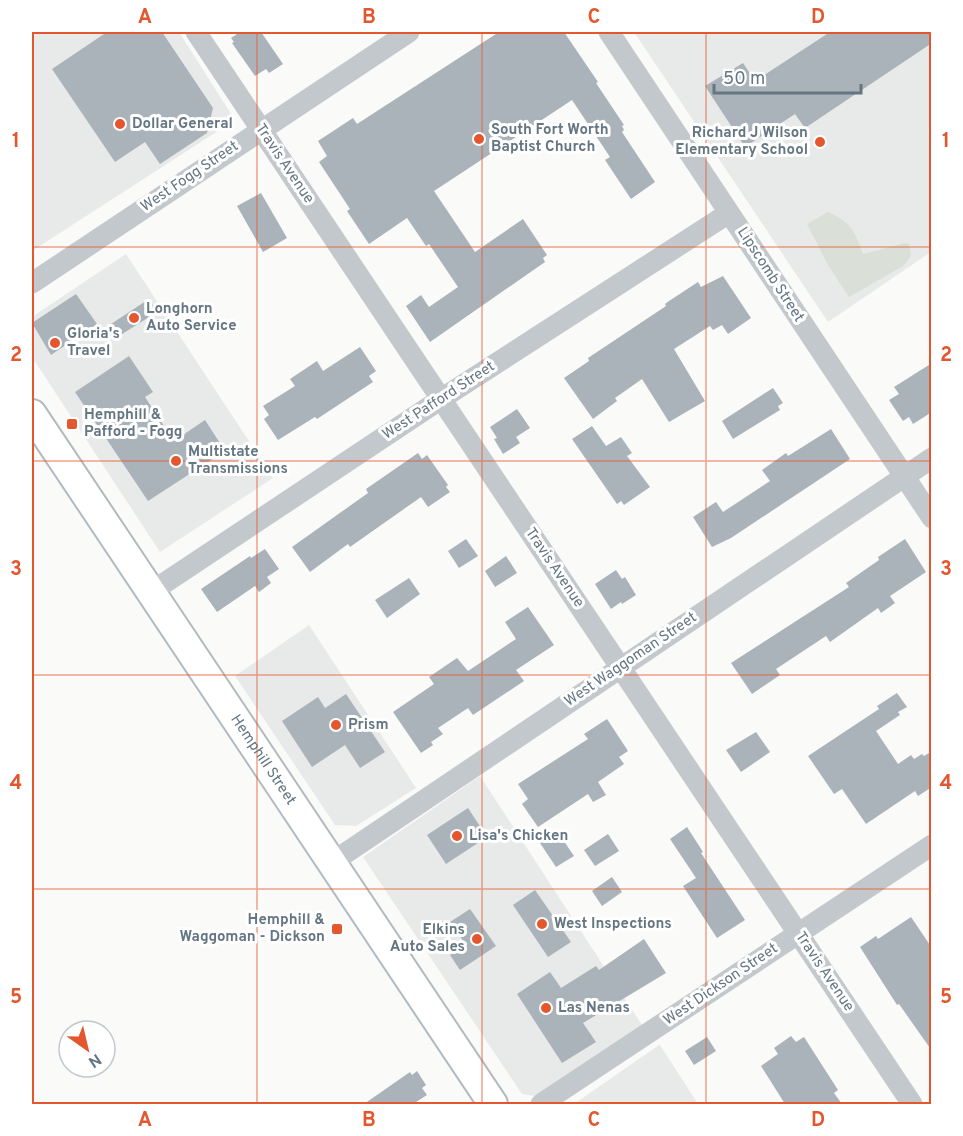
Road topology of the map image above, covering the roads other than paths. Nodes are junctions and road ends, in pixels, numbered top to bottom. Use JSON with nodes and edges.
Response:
{"nodes":[{"id":1,"x":196,"y":32,"type":"edge"},
{"id":2,"x":409,"y":32,"type":"edge"},
{"id":3,"x":609,"y":32,"type":"edge"},
{"id":4,"x":262,"y":130,"type":"junction"},
{"id":5,"x":729,"y":213,"type":"junction"},
{"id":6,"x":32,"y":283,"type":"edge"},
{"id":7,"x":441,"y":399,"type":"junction"},
{"id":8,"x":32,"y":414,"type":"edge"},
{"id":9,"x":932,"y":458,"type":"edge"},
{"id":10,"x":904,"y":477,"type":"junction"},
{"id":11,"x":932,"y":518,"type":"edge"},
{"id":12,"x":150,"y":592,"type":"junction"},
{"id":13,"x":620,"y":668,"type":"junction"},
{"id":14,"x":932,"y":845,"type":"edge"},
{"id":15,"x":331,"y":863,"type":"junction"},
{"id":16,"x":798,"y":934,"type":"junction"},
{"id":17,"x":493,"y":1104,"type":"edge"},
{"id":18,"x":541,"y":1104,"type":"edge"},
{"id":19,"x":912,"y":1104,"type":"edge"}],
"edges":[{"from":1,"to":4,"type":"street","name":"Travis Avenue"},
{"from":2,"to":4,"type":"street","name":"West Fogg Street"},
{"from":3,"to":5,"type":"street","name":"Lipscomb Street"},
{"from":4,"to":6,"type":"street","name":"West Fogg Street"},
{"from":4,"to":7,"type":"street","name":"Travis Avenue"},
{"from":5,"to":7,"type":"street","name":"West Pafford Street"},
{"from":5,"to":10,"type":"street","name":"Lipscomb Street"},
{"from":7,"to":12,"type":"street","name":"West Pafford Street"},
{"from":7,"to":13,"type":"street","name":"Travis Avenue"},
{"from":8,"to":12,"type":"main road","name":"Hemphill Street"},
{"from":9,"to":10,"type":"street","name":"West Waggoman Street"},
{"from":10,"to":11,"type":"street","name":"Lipscomb Street"},
{"from":10,"to":13,"type":"street","name":"West Waggoman Street"},
{"from":12,"to":15,"type":"main road","name":"Hemphill Street"},
{"from":13,"to":15,"type":"street","name":"West Waggoman Street"},
{"from":13,"to":16,"type":"street","name":"Travis Avenue"},
{"from":14,"to":16,"type":"street","name":"West Dickson Street"},
{"from":15,"to":17,"type":"main road","name":"Hemphill Street"},
{"from":16,"to":18,"type":"street","name":"West Dickson Street"},
{"from":16,"to":19,"type":"street","name":"Travis Avenue"}]}
